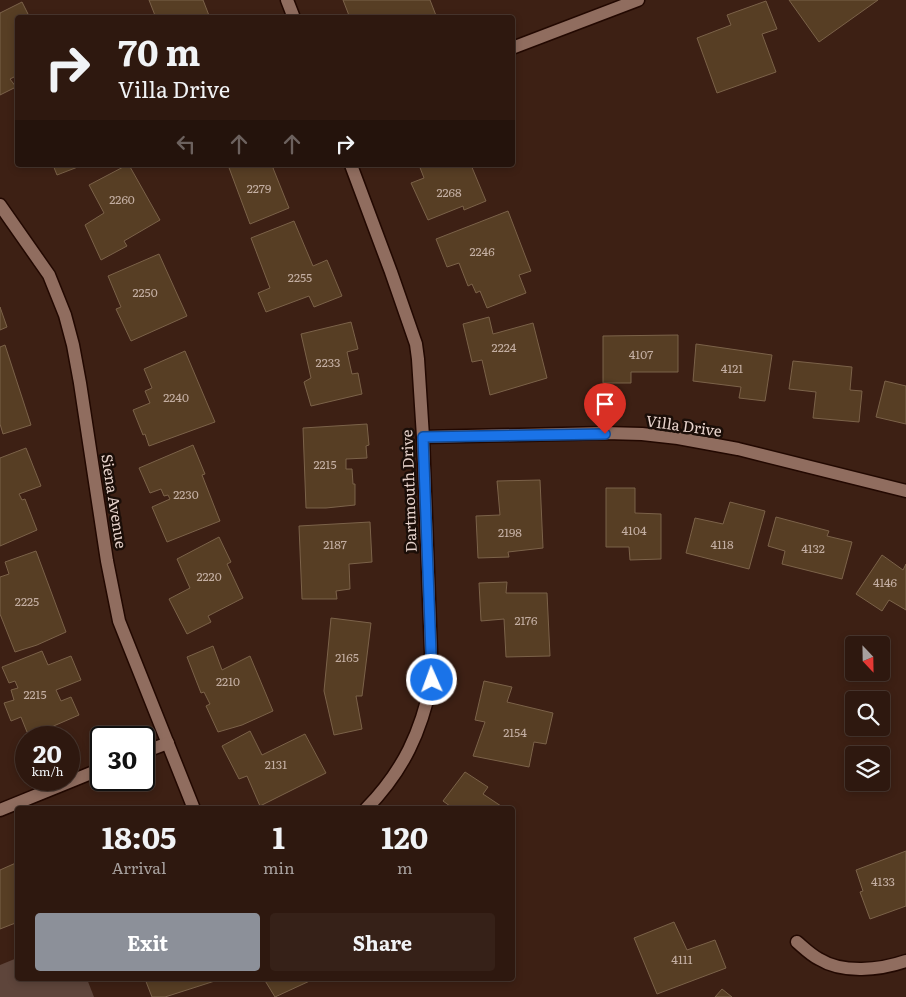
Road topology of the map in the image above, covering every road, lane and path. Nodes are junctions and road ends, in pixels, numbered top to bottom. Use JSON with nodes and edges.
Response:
{"nodes":[{"id":1,"x":287,"y":0,"type":"edge"},
{"id":2,"x":638,"y":0,"type":"edge"},
{"id":3,"x":293,"y":15,"type":"edge"},
{"id":4,"x":515,"y":47,"type":"edge"},
{"id":5,"x":352,"y":167,"type":"edge"},
{"id":6,"x":0,"y":205,"type":"edge"},
{"id":7,"x":423,"y":437,"type":"junction"},
{"id":8,"x":906,"y":491,"type":"edge"},
{"id":9,"x":168,"y":743,"type":"junction"},
{"id":10,"x":155,"y":748,"type":"edge"},
{"id":11,"x":90,"y":773,"type":"edge"},
{"id":12,"x":193,"y":806,"type":"edge"},
{"id":13,"x":369,"y":806,"type":"edge"},
{"id":14,"x":0,"y":810,"type":"edge"},
{"id":15,"x":797,"y":942,"type":"dead end"},
{"id":16,"x":906,"y":962,"type":"edge"}],
"edges":[{"from":1,"to":3,"type":"street"},
{"from":2,"to":4,"type":"street"},
{"from":5,"to":7,"type":"street","name":"Dartmouth Drive"},
{"from":6,"to":9,"type":"street","name":"Siena Avenue"},
{"from":7,"to":8,"type":"street","name":"Villa Drive"},
{"from":7,"to":13,"type":"street","name":"Dartmouth Drive"},
{"from":9,"to":10,"type":"street"},
{"from":9,"to":12,"type":"street","name":"Siena Avenue"},
{"from":11,"to":14,"type":"street"},
{"from":15,"to":16,"type":"street"}]}
